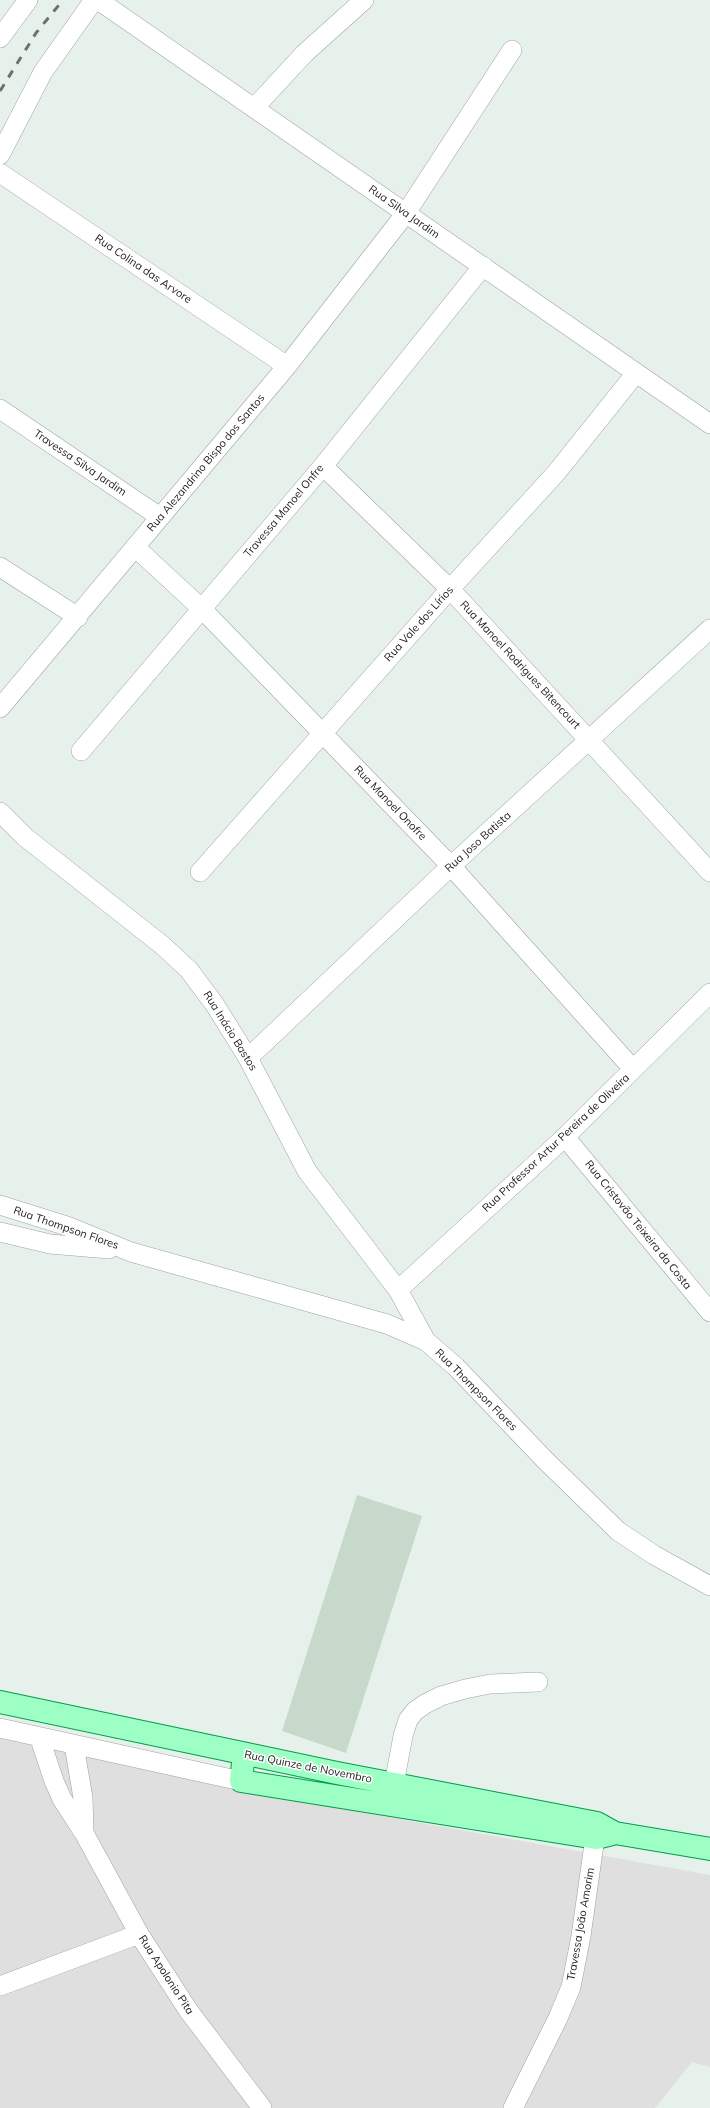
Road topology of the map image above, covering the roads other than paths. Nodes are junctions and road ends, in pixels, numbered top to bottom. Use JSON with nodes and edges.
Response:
{"nodes":[{"id":1,"x":28,"y":0,"type":"edge"},
{"id":2,"x":94,"y":0,"type":"edge"},
{"id":3,"x":98,"y":0,"type":"edge"},
{"id":4,"x":364,"y":0,"type":"edge"},
{"id":5,"x":0,"y":38,"type":"edge"},
{"id":6,"x":512,"y":50,"type":"dead end"},
{"id":7,"x":254,"y":108,"type":"junction"},
{"id":8,"x":0,"y":155,"type":"edge"},
{"id":9,"x":0,"y":173,"type":"edge"},
{"id":10,"x":406,"y":213,"type":"junction"},
{"id":11,"x":482,"y":266,"type":"junction"},
{"id":12,"x":287,"y":366,"type":"junction"},
{"id":13,"x":636,"y":373,"type":"junction"},
{"id":14,"x":0,"y":409,"type":"edge"},
{"id":15,"x":710,"y":424,"type":"edge"},
{"id":16,"x":322,"y":466,"type":"junction"},
{"id":17,"x":160,"y":517,"type":"junction"},
{"id":18,"x":135,"y":547,"type":"junction"},
{"id":19,"x":0,"y":567,"type":"edge"},
{"id":20,"x":450,"y":589,"type":"junction"},
{"id":21,"x":202,"y":609,"type":"junction"},
{"id":22,"x":78,"y":617,"type":"junction"},
{"id":23,"x":710,"y":629,"type":"edge"},
{"id":24,"x":0,"y":708,"type":"edge"},
{"id":25,"x":323,"y":732,"type":"junction"},
{"id":26,"x":590,"y":740,"type":"junction"},
{"id":27,"x":81,"y":751,"type":"dead end"},
{"id":28,"x":0,"y":812,"type":"edge"},
{"id":29,"x":451,"y":866,"type":"junction"},
{"id":30,"x":200,"y":872,"type":"dead end"},
{"id":31,"x":710,"y":872,"type":"edge"},
{"id":32,"x":710,"y":993,"type":"edge"},
{"id":33,"x":248,"y":1058,"type":"junction"},
{"id":34,"x":634,"y":1069,"type":"junction"},
{"id":35,"x":565,"y":1136,"type":"junction"},
{"id":36,"x":0,"y":1205,"type":"edge"},
{"id":37,"x":0,"y":1232,"type":"edge"},
{"id":38,"x":131,"y":1252,"type":"junction"},
{"id":39,"x":398,"y":1290,"type":"junction"},
{"id":40,"x":710,"y":1312,"type":"edge"},
{"id":41,"x":426,"y":1341,"type":"junction"},
{"id":42,"x":710,"y":1586,"type":"edge"},
{"id":43,"x":538,"y":1682,"type":"dead end"},
{"id":44,"x":0,"y":1702,"type":"edge"},
{"id":45,"x":0,"y":1728,"type":"edge"},
{"id":46,"x":40,"y":1739,"type":"junction"},
{"id":47,"x":74,"y":1746,"type":"junction"},
{"id":48,"x":244,"y":1754,"type":"junction"},
{"id":49,"x":336,"y":1773,"type":"junction"},
{"id":50,"x":241,"y":1781,"type":"junction"},
{"id":51,"x":394,"y":1784,"type":"junction"},
{"id":52,"x":334,"y":1796,"type":"junction"},
{"id":53,"x":603,"y":1832,"type":"junction"},
{"id":54,"x":84,"y":1833,"type":"junction"},
{"id":55,"x":710,"y":1850,"type":"edge"},
{"id":56,"x":139,"y":1934,"type":"junction"},
{"id":57,"x":0,"y":1986,"type":"edge"},
{"id":58,"x":262,"y":2108,"type":"edge"},
{"id":59,"x":513,"y":2108,"type":"edge"}],
"edges":[{"from":1,"to":5,"type":"street"},
{"from":2,"to":8,"type":"street"},
{"from":3,"to":7,"type":"street","name":"Rua Silva Jardim"},
{"from":4,"to":7,"type":"street"},
{"from":6,"to":10,"type":"street","name":"Rua Alezandrino Bispo dos Santos"},
{"from":7,"to":10,"type":"street","name":"Rua Silva Jardim"},
{"from":9,"to":12,"type":"street","name":"Rua Colina das Arvore"},
{"from":10,"to":11,"type":"street","name":"Rua Silva Jardim"},
{"from":10,"to":12,"type":"street","name":"Rua Alezandrino Bispo dos Santos"},
{"from":11,"to":13,"type":"street","name":"Rua Silva Jardim"},
{"from":11,"to":16,"type":"street","name":"Travessa Manoel Onfre"},
{"from":12,"to":17,"type":"street","name":"Rua Alezandrino Bispo dos Santos"},
{"from":13,"to":15,"type":"street","name":"Rua Silva Jardim"},
{"from":13,"to":20,"type":"street","name":"Rua Vale dos Lírios"},
{"from":14,"to":17,"type":"street","name":"Travessa Silva Jardim"},
{"from":16,"to":20,"type":"street","name":"Rua Manoel Rodrigues Bitencourt"},
{"from":16,"to":21,"type":"street","name":"Travessa Manoel Onfre"},
{"from":17,"to":18,"type":"street","name":"Rua Alezandrino Bispo dos Santos"},
{"from":18,"to":21,"type":"street","name":"Rua Manoel Onofre"},
{"from":18,"to":22,"type":"street","name":"Rua Alezandrino Bispo dos Santos"},
{"from":19,"to":22,"type":"street"},
{"from":20,"to":25,"type":"street","name":"Rua Vale dos Lírios"},
{"from":20,"to":26,"type":"street","name":"Rua Manoel Rodrigues Bitencourt"},
{"from":21,"to":25,"type":"street","name":"Rua Manoel Onofre"},
{"from":21,"to":27,"type":"street","name":"Travessa Manoel Onfre"},
{"from":22,"to":24,"type":"street","name":"Rua Alezandrino Bispo dos Santos"},
{"from":23,"to":26,"type":"street","name":"Rua Joso Batista"},
{"from":25,"to":29,"type":"street","name":"Rua Manoel Onofre"},
{"from":25,"to":30,"type":"street","name":"Rua Vale dos Lírios"},
{"from":26,"to":29,"type":"street","name":"Rua Joso Batista"},
{"from":26,"to":31,"type":"street","name":"Rua Manoel Rodrigues Bitencourt"},
{"from":28,"to":33,"type":"street","name":"Rua Inácio Bastos"},
{"from":29,"to":33,"type":"street","name":"Rua Joso Batista"},
{"from":29,"to":34,"type":"street","name":"Rua Manoel Onofre"},
{"from":32,"to":34,"type":"street","name":"Rua Professor Artur Pereira de Oliveira"},
{"from":33,"to":39,"type":"street","name":"Rua Inácio Bastos"},
{"from":34,"to":35,"type":"street","name":"Rua Professor Artur Pereira de Oliveira"},
{"from":35,"to":39,"type":"street","name":"Rua Professor Artur Pereira de Oliveira"},
{"from":35,"to":40,"type":"street","name":"Rua Cristovão Teixeira da Costa"},
{"from":36,"to":38,"type":"street","name":"Rua Thompson Flores"},
{"from":37,"to":38,"type":"street","name":"Rua Thompson Flores"},
{"from":38,"to":41,"type":"street","name":"Rua Thompson Flores"},
{"from":39,"to":41,"type":"street","name":"Rua Inácio Bastos"},
{"from":41,"to":42,"type":"street","name":"Rua Thompson Flores"},
{"from":43,"to":51,"type":"street"},
{"from":44,"to":48,"type":"main road","name":"Rua Quinze de Novembro"},
{"from":45,"to":46,"type":"street"},
{"from":46,"to":47,"type":"street"},
{"from":46,"to":54,"type":"street","name":"Rua Apolonio Pita"},
{"from":47,"to":50,"type":"street"},
{"from":47,"to":54,"type":"street","name":"Rua Apolonio Pita"},
{"from":48,"to":49,"type":"main road","name":"Rua Quinze de Novembro"},
{"from":48,"to":50,"type":"main road"},
{"from":49,"to":51,"type":"main road","name":"Rua Quinze de Novembro"},
{"from":49,"to":52,"type":"main road"},
{"from":50,"to":52,"type":"main road","name":"Rua Quinze de Novembro"},
{"from":51,"to":53,"type":"main road","name":"Rua Quinze de Novembro"},
{"from":52,"to":53,"type":"main road","name":"Rua Quinze de Novembro"},
{"from":53,"to":55,"type":"main road","name":"Rua Quinze de Novembro"},
{"from":53,"to":59,"type":"street","name":"Travessa João Amorim"},
{"from":54,"to":56,"type":"street","name":"Rua Apolonio Pita"},
{"from":56,"to":57,"type":"street"},
{"from":56,"to":58,"type":"street","name":"Rua Apolonio Pita"}]}
